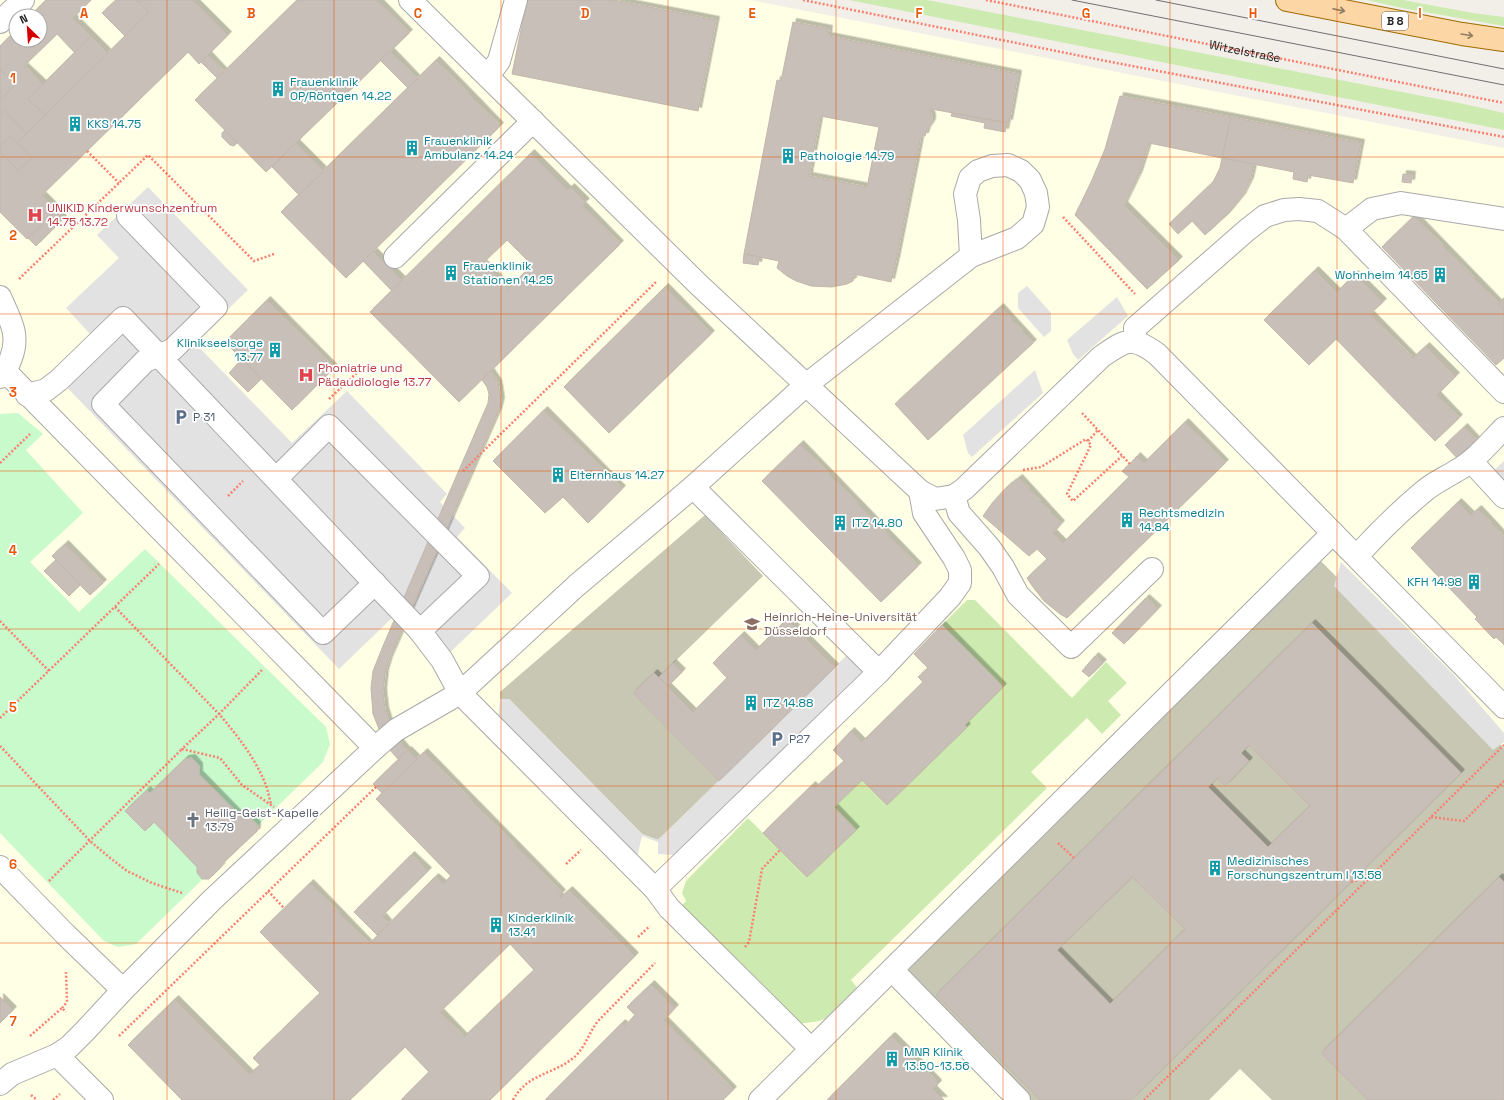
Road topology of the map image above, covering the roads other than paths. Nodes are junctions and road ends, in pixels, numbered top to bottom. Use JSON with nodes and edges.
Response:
{"nodes":[{"id":1,"x":23,"y":0,"type":"edge"},
{"id":2,"x":410,"y":0,"type":"edge"},
{"id":3,"x":516,"y":0,"type":"edge"},
{"id":4,"x":1287,"y":0,"type":"edge"},
{"id":5,"x":0,"y":22,"type":"edge"},
{"id":6,"x":1504,"y":40,"type":"edge"},
{"id":7,"x":488,"y":76,"type":"junction"},
{"id":8,"x":533,"y":121,"type":"junction"},
{"id":9,"x":128,"y":216,"type":"dead end"},
{"id":10,"x":1504,"y":219,"type":"edge"},
{"id":11,"x":1346,"y":229,"type":"junction"},
{"id":12,"x":971,"y":256,"type":"dead end"},
{"id":13,"x":395,"y":257,"type":"dead end"},
{"id":14,"x":0,"y":297,"type":"edge"},
{"id":15,"x":1135,"y":342,"type":"junction"},
{"id":16,"x":159,"y":356,"type":"junction"},
{"id":17,"x":3,"y":374,"type":"edge"},
{"id":18,"x":806,"y":385,"type":"junction"},
{"id":19,"x":1504,"y":392,"type":"edge"},
{"id":20,"x":27,"y":395,"type":"junction"},
{"id":21,"x":1504,"y":428,"type":"edge"},
{"id":22,"x":1471,"y":461,"type":"junction"},
{"id":23,"x":276,"y":479,"type":"junction"},
{"id":24,"x":692,"y":487,"type":"junction"},
{"id":25,"x":920,"y":491,"type":"junction"},
{"id":26,"x":954,"y":496,"type":"junction"},
{"id":27,"x":1504,"y":497,"type":"edge"},
{"id":28,"x":1333,"y":533,"type":"junction"},
{"id":29,"x":1357,"y":556,"type":"junction"},
{"id":30,"x":1152,"y":569,"type":"dead end"},
{"id":31,"x":375,"y":583,"type":"junction"},
{"id":32,"x":420,"y":630,"type":"junction"},
{"id":33,"x":879,"y":672,"type":"junction"},
{"id":34,"x":460,"y":692,"type":"junction"},
{"id":35,"x":1504,"y":707,"type":"edge"},
{"id":36,"x":375,"y":748,"type":"junction"},
{"id":37,"x":0,"y":867,"type":"edge"},
{"id":38,"x":655,"y":888,"type":"junction"},
{"id":39,"x":892,"y":970,"type":"junction"},
{"id":40,"x":123,"y":990,"type":"junction"},
{"id":41,"x":811,"y":1049,"type":"junction"},
{"id":42,"x":56,"y":1055,"type":"junction"},
{"id":43,"x":0,"y":1084,"type":"edge"},
{"id":44,"x":102,"y":1100,"type":"edge"},
{"id":45,"x":760,"y":1100,"type":"edge"},
{"id":46,"x":1019,"y":1100,"type":"edge"}],
"edges":[{"from":1,"to":5,"type":"street"},
{"from":2,"to":7,"type":"street"},
{"from":3,"to":7,"type":"street"},
{"from":4,"to":6,"type":"main road","number":"B 8","one_way":true},
{"from":7,"to":8,"type":"street"},
{"from":8,"to":13,"type":"street"},
{"from":8,"to":18,"type":"street"},
{"from":9,"to":16,"type":"street"},
{"from":10,"to":11,"type":"street"},
{"from":11,"to":15,"type":"street"},
{"from":11,"to":19,"type":"street"},
{"from":12,"to":18,"type":"street"},
{"from":14,"to":17,"type":"street"},
{"from":15,"to":26,"type":"street"},
{"from":15,"to":28,"type":"street"},
{"from":16,"to":20,"type":"street"},
{"from":16,"to":23,"type":"street"},
{"from":16,"to":31,"type":"street"},
{"from":17,"to":20,"type":"street"},
{"from":18,"to":24,"type":"street"},
{"from":18,"to":25,"type":"street"},
{"from":20,"to":36,"type":"street"},
{"from":21,"to":22,"type":"street"},
{"from":22,"to":27,"type":"street"},
{"from":22,"to":29,"type":"street"},
{"from":23,"to":31,"type":"street"},
{"from":23,"to":32,"type":"street"},
{"from":24,"to":33,"type":"street"},
{"from":24,"to":34,"type":"street"},
{"from":25,"to":26,"type":"street"},
{"from":25,"to":33,"type":"street"},
{"from":26,"to":30,"type":"street"},
{"from":28,"to":29,"type":"street"},
{"from":28,"to":39,"type":"street"},
{"from":29,"to":35,"type":"street"},
{"from":31,"to":32,"type":"street"},
{"from":32,"to":34,"type":"street"},
{"from":33,"to":38,"type":"street"},
{"from":34,"to":36,"type":"street"},
{"from":34,"to":38,"type":"street"},
{"from":36,"to":40,"type":"street"},
{"from":37,"to":40,"type":"street"},
{"from":38,"to":41,"type":"street"},
{"from":39,"to":41,"type":"street"},
{"from":39,"to":46,"type":"street"},
{"from":40,"to":42,"type":"street"},
{"from":41,"to":45,"type":"street"},
{"from":42,"to":43,"type":"street"},
{"from":42,"to":44,"type":"street"}]}
